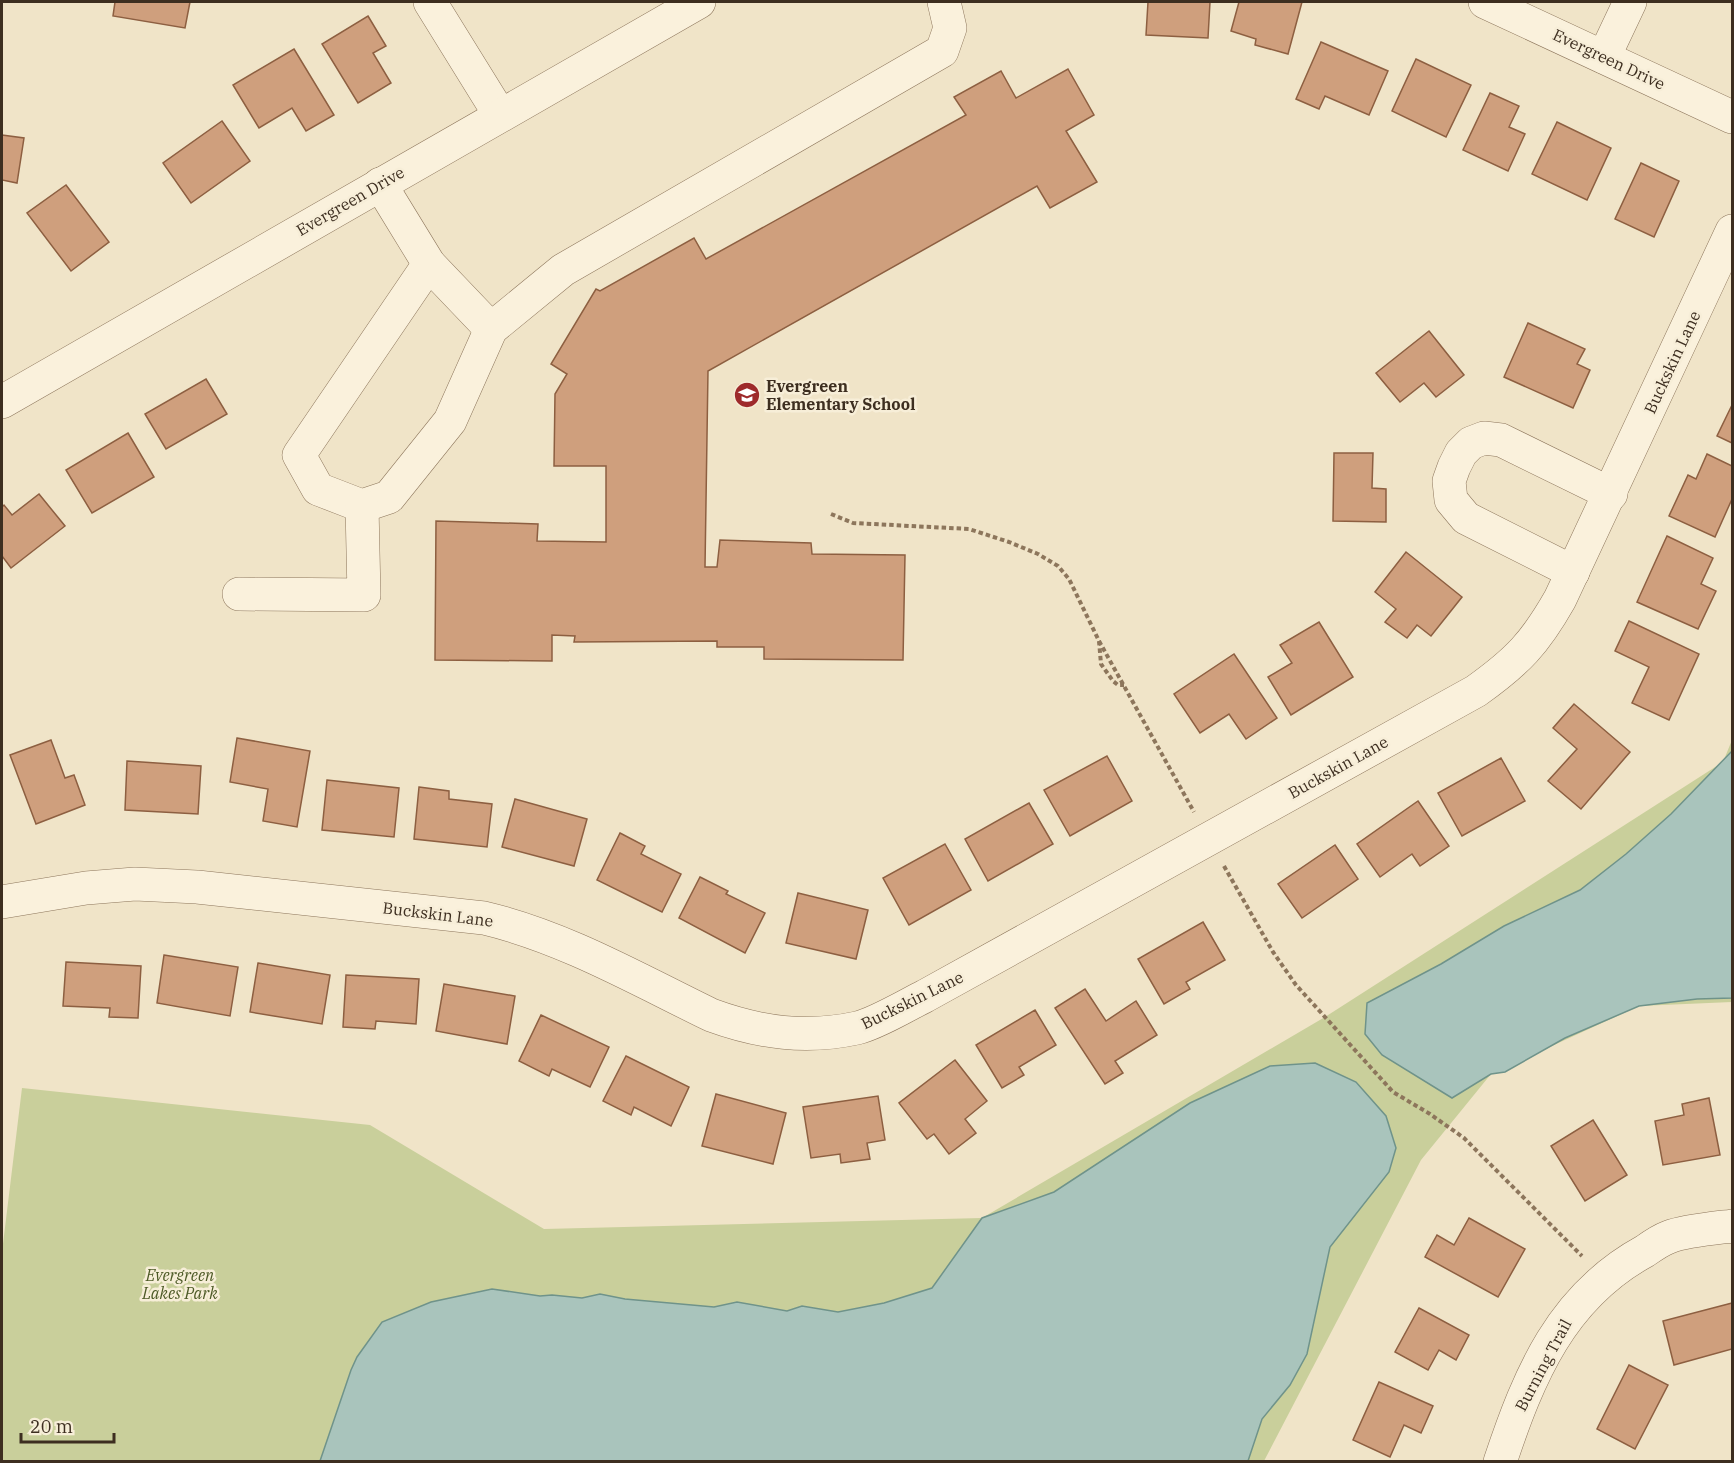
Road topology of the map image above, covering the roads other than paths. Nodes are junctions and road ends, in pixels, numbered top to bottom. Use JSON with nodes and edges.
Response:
{"nodes":[{"id":1,"x":430,"y":2,"type":"edge"},
{"id":2,"x":699,"y":2,"type":"edge"},
{"id":3,"x":944,"y":2,"type":"edge"},
{"id":4,"x":1485,"y":2,"type":"edge"},
{"id":5,"x":1630,"y":2,"type":"edge"},
{"id":6,"x":1604,"y":57,"type":"junction"},
{"id":7,"x":500,"y":115,"type":"junction"},
{"id":8,"x":1732,"y":117,"type":"edge"},
{"id":9,"x":380,"y":184,"type":"junction"},
{"id":10,"x":1732,"y":231,"type":"edge"},
{"id":11,"x":429,"y":264,"type":"junction"},
{"id":12,"x":491,"y":330,"type":"junction"},
{"id":13,"x":3,"y":395,"type":"edge"},
{"id":14,"x":1611,"y":494,"type":"junction"},
{"id":15,"x":362,"y":506,"type":"junction"},
{"id":16,"x":1573,"y":572,"type":"junction"},
{"id":17,"x":238,"y":594,"type":"dead end"},
{"id":18,"x":2,"y":902,"type":"edge"},
{"id":19,"x":1732,"y":1226,"type":"edge"},
{"id":20,"x":1500,"y":1461,"type":"edge"}],
"edges":[{"from":1,"to":7,"type":"street"},
{"from":2,"to":7,"type":"street","name":"Evergreen Drive"},
{"from":3,"to":12,"type":"street"},
{"from":4,"to":6,"type":"street","name":"Evergreen Drive"},
{"from":5,"to":6,"type":"street"},
{"from":6,"to":8,"type":"street","name":"Evergreen Drive"},
{"from":7,"to":9,"type":"street","name":"Evergreen Drive"},
{"from":9,"to":11,"type":"street"},
{"from":9,"to":13,"type":"street","name":"Evergreen Drive"},
{"from":10,"to":14,"type":"street","name":"Buckskin Lane"},
{"from":11,"to":12,"type":"street"},
{"from":11,"to":15,"type":"street"},
{"from":12,"to":15,"type":"street"},
{"from":14,"to":16,"type":"street","name":"Buckskin Lane"},
{"from":14,"to":16,"type":"street"},
{"from":15,"to":17,"type":"street"},
{"from":16,"to":18,"type":"street","name":"Buckskin Lane"},
{"from":19,"to":20,"type":"street","name":"Burning Trail"}]}
